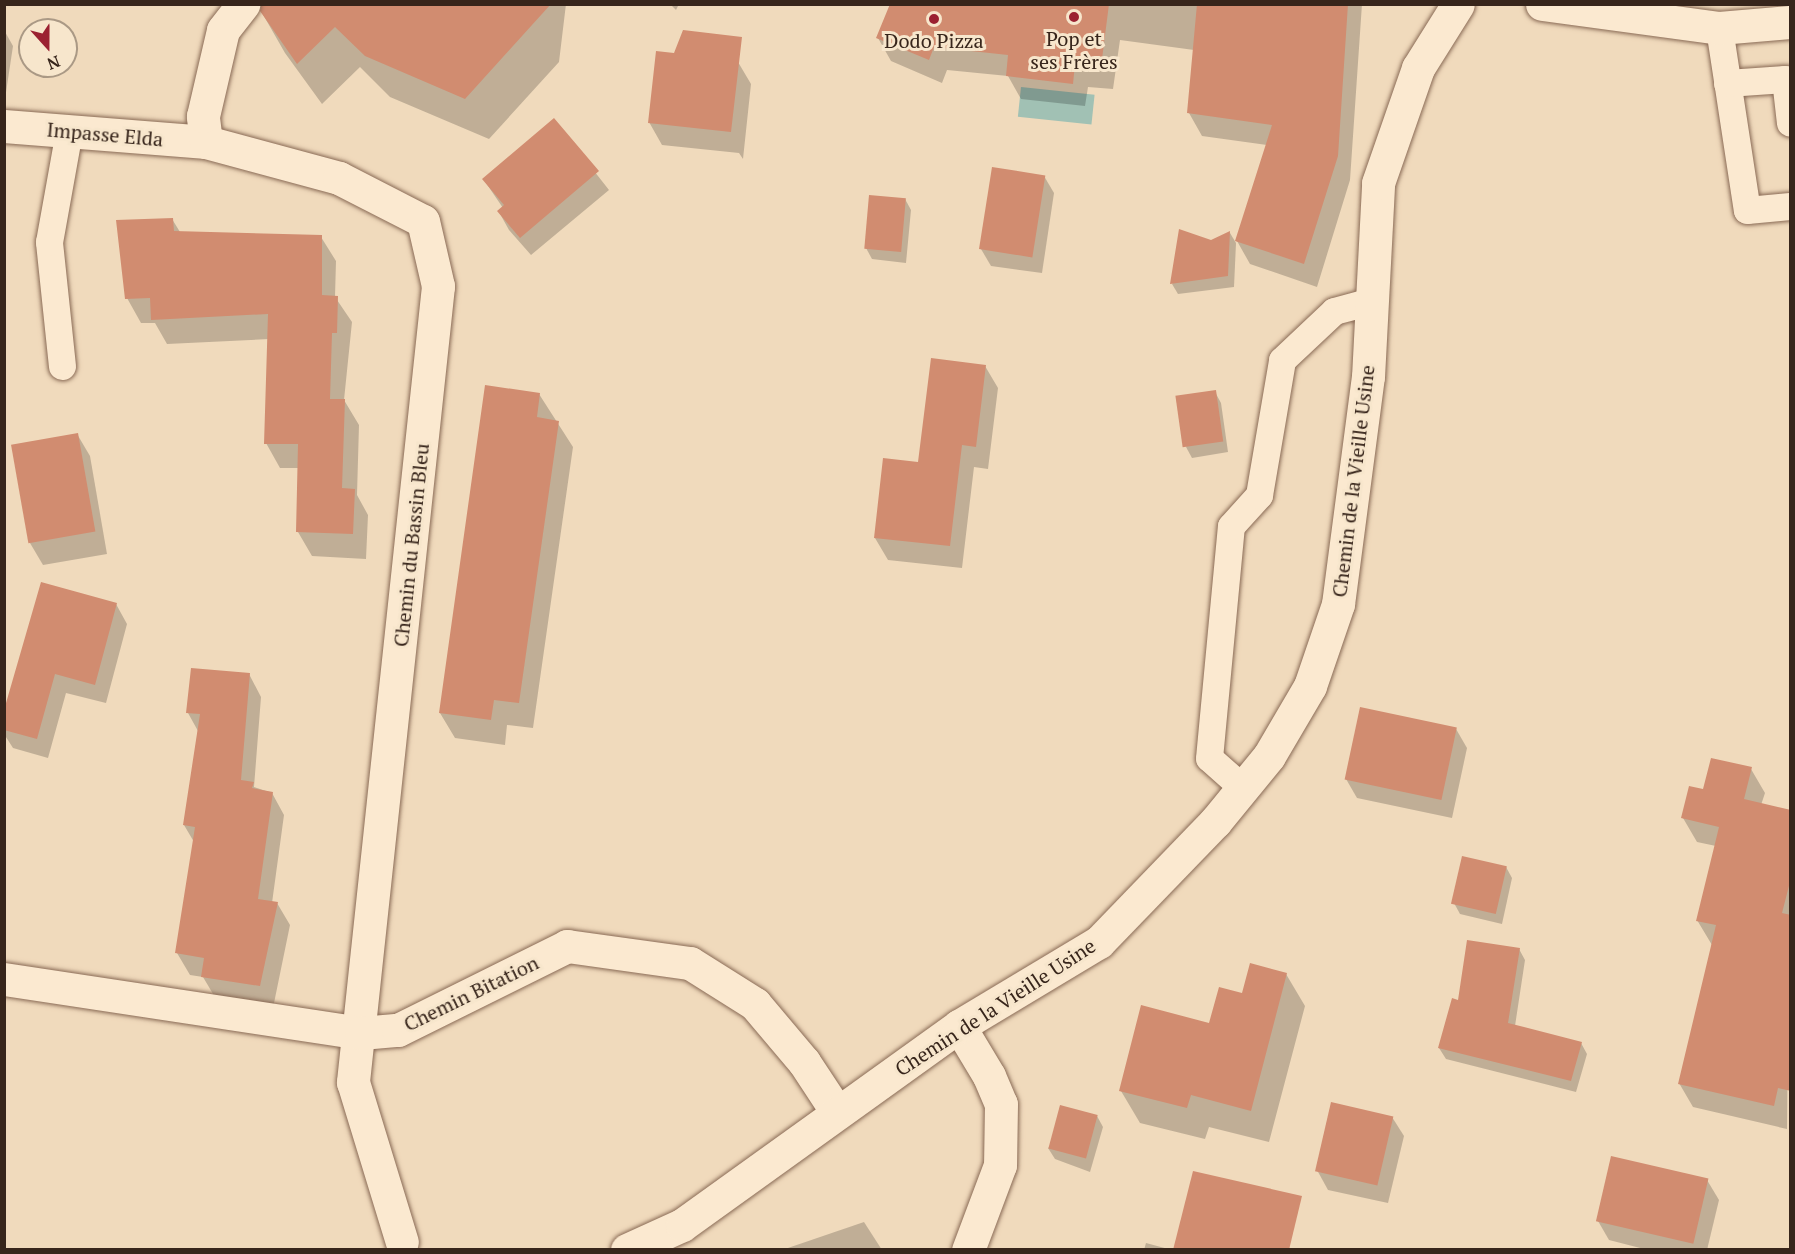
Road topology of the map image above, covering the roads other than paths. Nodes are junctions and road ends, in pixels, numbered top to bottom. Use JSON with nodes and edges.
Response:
{"nodes":[{"id":1,"x":243,"y":4,"type":"edge"},
{"id":2,"x":1458,"y":4,"type":"edge"},
{"id":3,"x":1542,"y":4,"type":"edge"},
{"id":4,"x":1791,"y":22,"type":"edge"},
{"id":5,"x":1719,"y":28,"type":"junction"},
{"id":6,"x":1727,"y":83,"type":"junction"},
{"id":7,"x":1791,"y":123,"type":"edge"},
{"id":8,"x":4,"y":126,"type":"edge"},
{"id":9,"x":69,"y":131,"type":"junction"},
{"id":10,"x":206,"y":142,"type":"junction"},
{"id":11,"x":1791,"y":206,"type":"edge"},
{"id":12,"x":1372,"y":301,"type":"junction"},
{"id":13,"x":62,"y":366,"type":"dead end"},
{"id":14,"x":1243,"y":788,"type":"junction"},
{"id":15,"x":4,"y":979,"type":"edge"},
{"id":16,"x":959,"y":1026,"type":"junction"},
{"id":17,"x":361,"y":1034,"type":"junction"},
{"id":18,"x":837,"y":1112,"type":"junction"},
{"id":19,"x":397,"y":1247,"type":"edge"},
{"id":20,"x":627,"y":1250,"type":"edge"},
{"id":21,"x":968,"y":1250,"type":"edge"}],
"edges":[{"from":1,"to":10,"type":"street"},
{"from":2,"to":12,"type":"street","name":"Chemin de la Vieille Usine"},
{"from":3,"to":5,"type":"street"},
{"from":4,"to":5,"type":"street"},
{"from":5,"to":6,"type":"lane"},
{"from":6,"to":7,"type":"lane"},
{"from":6,"to":11,"type":"lane"},
{"from":8,"to":9,"type":"street","name":"Impasse Elda"},
{"from":9,"to":10,"type":"street","name":"Impasse Elda"},
{"from":9,"to":13,"type":"lane"},
{"from":10,"to":17,"type":"street","name":"Chemin du Bassin Bleu"},
{"from":12,"to":14,"type":"street","name":"Chemin de la Vieille Usine"},
{"from":12,"to":14,"type":"lane"},
{"from":14,"to":16,"type":"street","name":"Chemin de la Vieille Usine"},
{"from":15,"to":17,"type":"street","name":"Chemin Bitation"},
{"from":16,"to":18,"type":"street","name":"Chemin de la Vieille Usine"},
{"from":16,"to":21,"type":"street"},
{"from":17,"to":18,"type":"street","name":"Chemin Bitation"},
{"from":17,"to":19,"type":"street","name":"Chemin du Bassin Bleu"},
{"from":18,"to":20,"type":"street","name":"Chemin de la Vieille Usine"}]}
